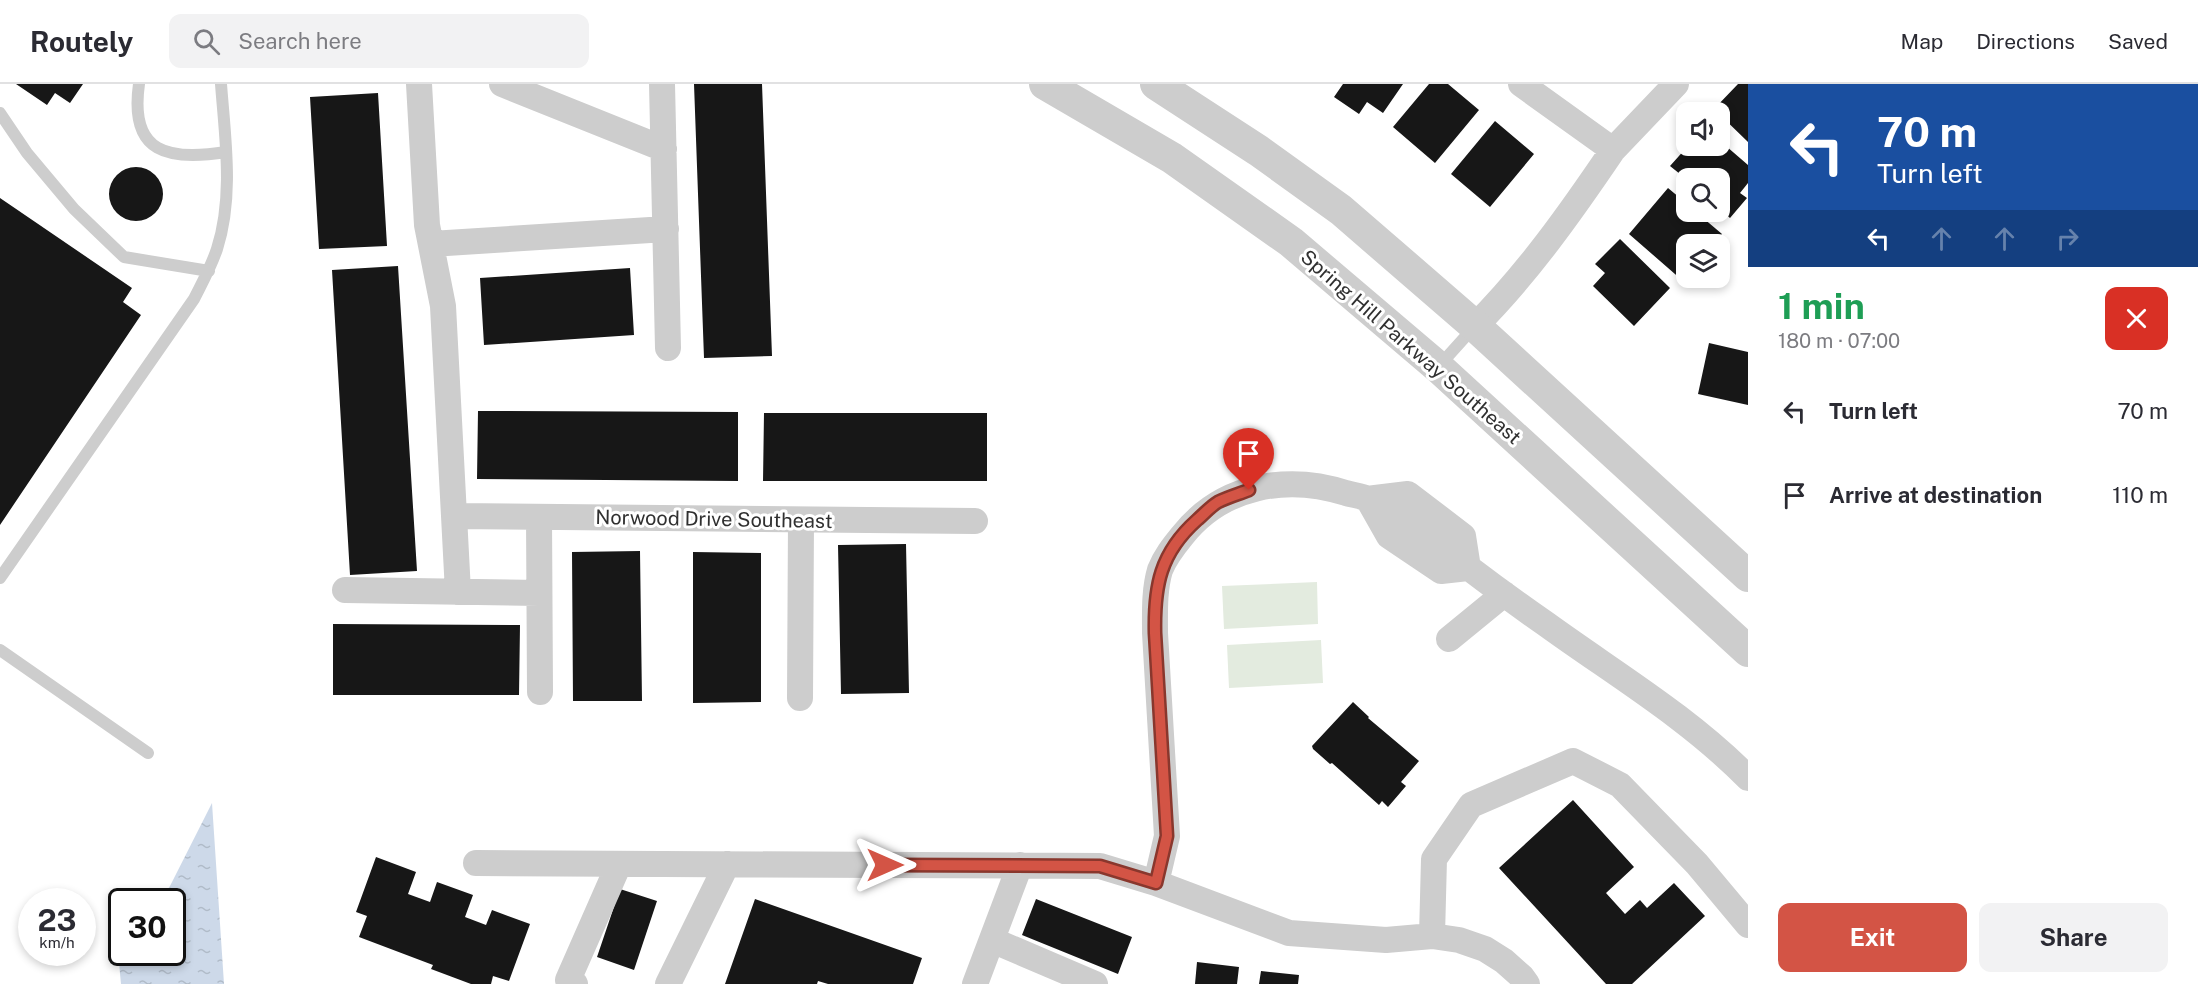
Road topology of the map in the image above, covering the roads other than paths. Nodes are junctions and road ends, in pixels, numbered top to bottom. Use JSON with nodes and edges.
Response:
{"nodes":[{"id":1,"x":140,"y":84,"type":"edge"},
{"id":2,"x":221,"y":84,"type":"edge"},
{"id":3,"x":419,"y":84,"type":"edge"},
{"id":4,"x":502,"y":84,"type":"edge"},
{"id":5,"x":662,"y":84,"type":"edge"},
{"id":6,"x":1044,"y":84,"type":"edge"},
{"id":7,"x":1156,"y":84,"type":"edge"},
{"id":8,"x":1521,"y":84,"type":"edge"},
{"id":9,"x":1676,"y":84,"type":"edge"},
{"id":10,"x":0,"y":113,"type":"edge"},
{"id":11,"x":664,"y":149,"type":"junction"},
{"id":12,"x":1613,"y":150,"type":"junction"},
{"id":13,"x":226,"y":152,"type":"junction"},
{"id":14,"x":666,"y":230,"type":"junction"},
{"id":15,"x":431,"y":244,"type":"junction"},
{"id":16,"x":209,"y":271,"type":"junction"},
{"id":17,"x":1476,"y":326,"type":"junction"},
{"id":18,"x":668,"y":348,"type":"dead end"},
{"id":19,"x":1438,"y":367,"type":"junction"},
{"id":20,"x":1368,"y":499,"type":"junction"},
{"id":21,"x":454,"y":516,"type":"junction"},
{"id":22,"x":539,"y":517,"type":"junction"},
{"id":23,"x":801,"y":520,"type":"junction"},
{"id":24,"x":975,"y":521,"type":"dead end"},
{"id":25,"x":1468,"y":568,"type":"junction"},
{"id":26,"x":1748,"y":576,"type":"edge"},
{"id":27,"x":0,"y":578,"type":"edge"},
{"id":28,"x":345,"y":590,"type":"dead end"},
{"id":29,"x":458,"y":591,"type":"junction"},
{"id":30,"x":539,"y":593,"type":"junction"},
{"id":31,"x":1504,"y":594,"type":"junction"},
{"id":32,"x":1449,"y":639,"type":"dead end"},
{"id":33,"x":0,"y":650,"type":"edge"},
{"id":34,"x":1748,"y":651,"type":"edge"},
{"id":35,"x":540,"y":692,"type":"dead end"},
{"id":36,"x":800,"y":698,"type":"dead end"},
{"id":37,"x":148,"y":753,"type":"dead end"},
{"id":38,"x":1748,"y":778,"type":"edge"},
{"id":39,"x":476,"y":863,"type":"dead end"},
{"id":40,"x":619,"y":864,"type":"junction"},
{"id":41,"x":726,"y":864,"type":"junction"},
{"id":42,"x":1020,"y":865,"type":"junction"},
{"id":43,"x":1156,"y":883,"type":"junction"},
{"id":44,"x":1748,"y":925,"type":"edge"},
{"id":45,"x":1432,"y":936,"type":"junction"},
{"id":46,"x":992,"y":940,"type":"junction"},
{"id":47,"x":575,"y":984,"type":"edge"},
{"id":48,"x":668,"y":984,"type":"edge"},
{"id":49,"x":975,"y":984,"type":"edge"},
{"id":50,"x":1095,"y":984,"type":"edge"},
{"id":51,"x":1527,"y":984,"type":"edge"}],
"edges":[{"from":1,"to":13,"type":"lane"},
{"from":2,"to":13,"type":"lane"},
{"from":3,"to":15,"type":"street"},
{"from":4,"to":11,"type":"street"},
{"from":5,"to":11,"type":"street"},
{"from":6,"to":19,"type":"street","name":"Spring Hill Parkway Southeast"},
{"from":7,"to":17,"type":"street"},
{"from":8,"to":12,"type":"street"},
{"from":9,"to":12,"type":"street"},
{"from":10,"to":16,"type":"lane"},
{"from":11,"to":14,"type":"street"},
{"from":12,"to":17,"type":"street"},
{"from":13,"to":16,"type":"lane"},
{"from":14,"to":15,"type":"street"},
{"from":14,"to":18,"type":"street"},
{"from":15,"to":21,"type":"street"},
{"from":16,"to":27,"type":"lane"},
{"from":17,"to":19,"type":"lane"},
{"from":17,"to":26,"type":"street"},
{"from":19,"to":34,"type":"street","name":"Spring Hill Parkway Southeast"},
{"from":20,"to":25,"type":"street"},
{"from":20,"to":25,"type":"street"},
{"from":20,"to":43,"type":"street"},
{"from":21,"to":22,"type":"street","name":"Norwood Drive Southeast"},
{"from":21,"to":29,"type":"street"},
{"from":22,"to":23,"type":"street","name":"Norwood Drive Southeast"},
{"from":22,"to":30,"type":"street"},
{"from":23,"to":24,"type":"street","name":"Norwood Drive Southeast"},
{"from":23,"to":36,"type":"street"},
{"from":25,"to":31,"type":"street"},
{"from":28,"to":29,"type":"street"},
{"from":29,"to":30,"type":"street"},
{"from":30,"to":35,"type":"street"},
{"from":31,"to":32,"type":"street"},
{"from":31,"to":38,"type":"street"},
{"from":33,"to":37,"type":"lane"},
{"from":39,"to":40,"type":"street"},
{"from":40,"to":41,"type":"street"},
{"from":40,"to":47,"type":"street"},
{"from":41,"to":42,"type":"street"},
{"from":41,"to":48,"type":"street"},
{"from":42,"to":43,"type":"street"},
{"from":42,"to":46,"type":"street"},
{"from":43,"to":45,"type":"street"},
{"from":44,"to":45,"type":"street"},
{"from":45,"to":51,"type":"street"},
{"from":46,"to":49,"type":"street"},
{"from":46,"to":50,"type":"street"}]}
